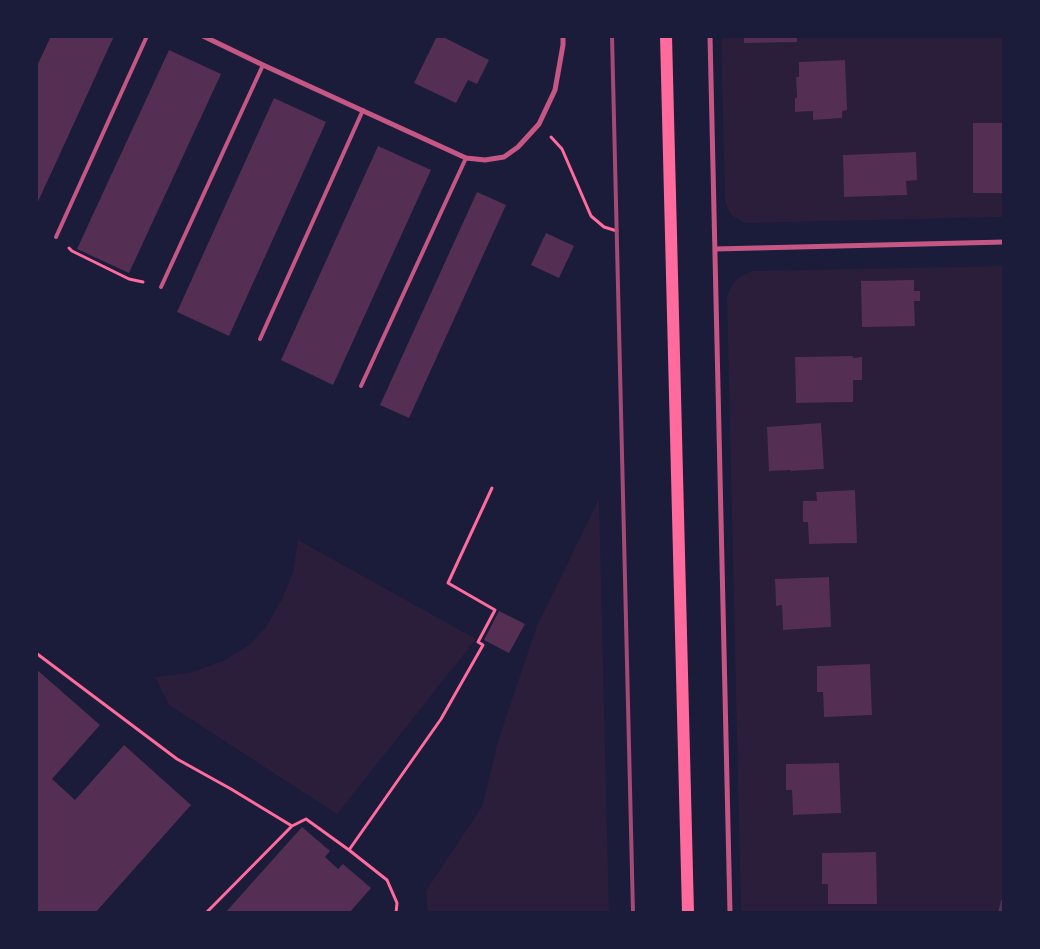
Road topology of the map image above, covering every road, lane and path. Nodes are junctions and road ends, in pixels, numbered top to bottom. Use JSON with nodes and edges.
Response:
{"nodes":[{"id":1,"x":146,"y":36,"type":"edge"},
{"id":2,"x":203,"y":36,"type":"edge"},
{"id":3,"x":563,"y":36,"type":"edge"},
{"id":4,"x":666,"y":36,"type":"edge"},
{"id":5,"x":710,"y":36,"type":"edge"},
{"id":6,"x":263,"y":65,"type":"junction"},
{"id":7,"x":363,"y":110,"type":"junction"},
{"id":8,"x":539,"y":124,"type":"junction"},
{"id":9,"x":466,"y":158,"type":"junction"},
{"id":10,"x":617,"y":231,"type":"dead end"},
{"id":11,"x":56,"y":237,"type":"joint"},
{"id":12,"x":1004,"y":242,"type":"edge"},
{"id":13,"x":715,"y":248,"type":"junction"},
{"id":14,"x":161,"y":287,"type":"joint"},
{"id":15,"x":260,"y":339,"type":"dead end"},
{"id":16,"x":361,"y":386,"type":"dead end"},
{"id":17,"x":492,"y":488,"type":"dead end"},
{"id":18,"x":36,"y":653,"type":"edge"},
{"id":19,"x":292,"y":826,"type":"junction"},
{"id":20,"x":349,"y":850,"type":"junction"},
{"id":21,"x":206,"y":913,"type":"edge"},
{"id":22,"x":396,"y":913,"type":"edge"},
{"id":23,"x":688,"y":913,"type":"edge"},
{"id":24,"x":730,"y":913,"type":"edge"}],
"edges":[{"from":1,"to":11,"type":"lane"},
{"from":2,"to":6,"type":"street"},
{"from":3,"to":8,"type":"street"},
{"from":4,"to":23,"type":"main road"},
{"from":5,"to":13,"type":"street"},
{"from":6,"to":7,"type":"street"},
{"from":6,"to":14,"type":"lane"},
{"from":7,"to":9,"type":"street"},
{"from":7,"to":15,"type":"lane"},
{"from":8,"to":9,"type":"street"},
{"from":8,"to":10,"type":"path"},
{"from":9,"to":16,"type":"lane"},
{"from":11,"to":14,"type":"path"},
{"from":12,"to":13,"type":"street"},
{"from":13,"to":24,"type":"street"},
{"from":17,"to":20,"type":"path"},
{"from":18,"to":19,"type":"path"},
{"from":19,"to":20,"type":"path"},
{"from":19,"to":21,"type":"path"},
{"from":20,"to":22,"type":"path"}]}
